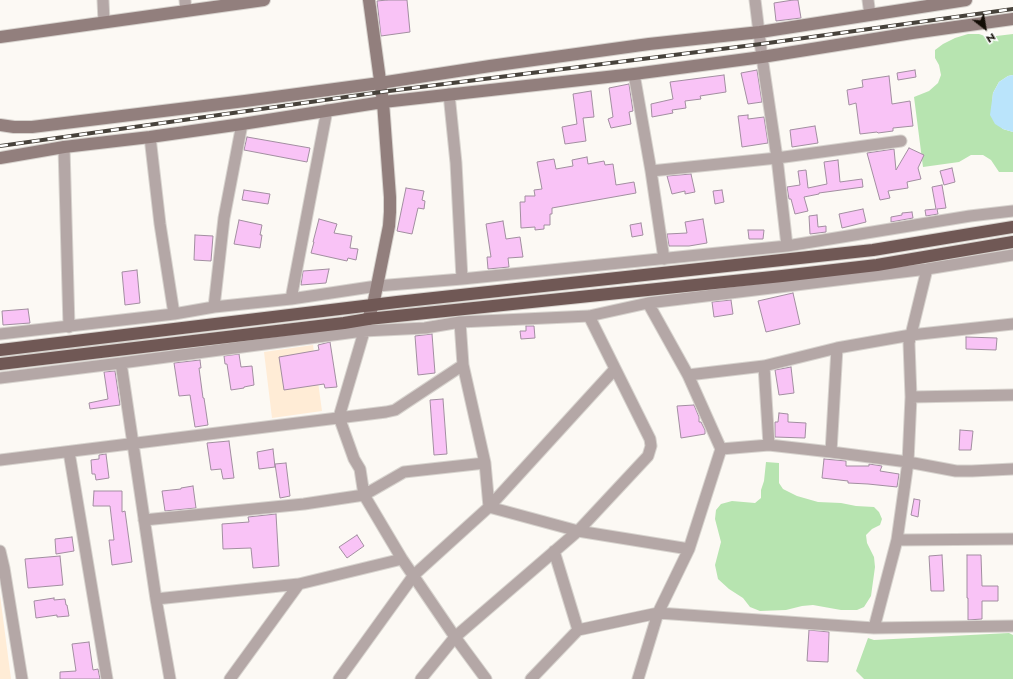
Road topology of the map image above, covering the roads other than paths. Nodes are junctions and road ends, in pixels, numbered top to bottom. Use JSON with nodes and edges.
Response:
{"nodes":[{"id":1,"x":103,"y":0,"type":"edge"},
{"id":2,"x":264,"y":0,"type":"edge"},
{"id":3,"x":369,"y":0,"type":"edge"},
{"id":4,"x":756,"y":0,"type":"edge"},
{"id":5,"x":868,"y":0,"type":"edge"},
{"id":6,"x":966,"y":0,"type":"edge"},
{"id":7,"x":186,"y":6,"type":"edge"},
{"id":8,"x":870,"y":15,"type":"junction"},
{"id":9,"x":1013,"y":19,"type":"edge"},
{"id":10,"x":104,"y":22,"type":"junction"},
{"id":11,"x":760,"y":32,"type":"junction"},
{"id":12,"x":0,"y":37,"type":"edge"},
{"id":13,"x":762,"y":57,"type":"junction"},
{"id":14,"x":634,"y":74,"type":"junction"},
{"id":15,"x":380,"y":83,"type":"junction"},
{"id":16,"x":449,"y":94,"type":"junction"},
{"id":17,"x":383,"y":102,"type":"junction"},
{"id":18,"x":327,"y":110,"type":"junction"},
{"id":19,"x":242,"y":124,"type":"junction"},
{"id":20,"x":0,"y":125,"type":"edge"},
{"id":21,"x":150,"y":137,"type":"junction"},
{"id":22,"x":901,"y":141,"type":"dead end"},
{"id":23,"x":64,"y":147,"type":"junction"},
{"id":24,"x":0,"y":158,"type":"edge"},
{"id":25,"x":777,"y":158,"type":"junction"},
{"id":26,"x":651,"y":171,"type":"junction"},
{"id":27,"x":1013,"y":211,"type":"edge"},
{"id":28,"x":1013,"y":227,"type":"edge"},
{"id":29,"x":1013,"y":242,"type":"edge"},
{"id":30,"x":787,"y":246,"type":"junction"},
{"id":31,"x":1013,"y":255,"type":"edge"},
{"id":32,"x":664,"y":258,"type":"junction"},
{"id":33,"x":927,"y":268,"type":"junction"},
{"id":34,"x":462,"y":279,"type":"junction"},
{"id":35,"x":377,"y":286,"type":"junction"},
{"id":36,"x":291,"y":298,"type":"junction"},
{"id":37,"x":648,"y":303,"type":"junction"},
{"id":38,"x":373,"y":305,"type":"junction"},
{"id":39,"x":214,"y":307,"type":"junction"},
{"id":40,"x":174,"y":314,"type":"junction"},
{"id":41,"x":589,"y":316,"type":"junction"},
{"id":42,"x":368,"y":319,"type":"junction"},
{"id":43,"x":460,"y":322,"type":"junction"},
{"id":44,"x":1013,"y":324,"type":"edge"},
{"id":45,"x":69,"y":327,"type":"junction"},
{"id":46,"x":363,"y":331,"type":"junction"},
{"id":47,"x":0,"y":334,"type":"edge"},
{"id":48,"x":911,"y":335,"type":"junction"},
{"id":49,"x":837,"y":348,"type":"junction"},
{"id":50,"x":0,"y":350,"type":"edge"},
{"id":51,"x":120,"y":363,"type":"junction"},
{"id":52,"x":0,"y":364,"type":"edge"},
{"id":53,"x":463,"y":366,"type":"junction"},
{"id":54,"x":764,"y":366,"type":"junction"},
{"id":55,"x":615,"y":369,"type":"junction"},
{"id":56,"x":688,"y":376,"type":"junction"},
{"id":57,"x":0,"y":378,"type":"edge"},
{"id":58,"x":1013,"y":396,"type":"edge"},
{"id":59,"x":911,"y":397,"type":"junction"},
{"id":60,"x":339,"y":417,"type":"junction"},
{"id":61,"x":133,"y":444,"type":"junction"},
{"id":62,"x":769,"y":445,"type":"junction"},
{"id":63,"x":721,"y":449,"type":"junction"},
{"id":64,"x":69,"y":452,"type":"junction"},
{"id":65,"x":831,"y":452,"type":"junction"},
{"id":66,"x":0,"y":460,"type":"edge"},
{"id":67,"x":908,"y":462,"type":"junction"},
{"id":68,"x":485,"y":463,"type":"junction"},
{"id":69,"x":1013,"y":469,"type":"edge"},
{"id":70,"x":364,"y":495,"type":"junction"},
{"id":71,"x":489,"y":507,"type":"junction"},
{"id":72,"x":144,"y":520,"type":"junction"},
{"id":73,"x":578,"y":531,"type":"junction"},
{"id":74,"x":1013,"y":538,"type":"edge"},
{"id":75,"x":897,"y":540,"type":"junction"},
{"id":76,"x":689,"y":549,"type":"junction"},
{"id":77,"x":0,"y":551,"type":"edge"},
{"id":78,"x":554,"y":551,"type":"junction"},
{"id":79,"x":402,"y":559,"type":"junction"},
{"id":80,"x":414,"y":575,"type":"junction"},
{"id":81,"x":299,"y":584,"type":"junction"},
{"id":82,"x":156,"y":599,"type":"junction"},
{"id":83,"x":658,"y":612,"type":"junction"},
{"id":84,"x":1013,"y":626,"type":"edge"},
{"id":85,"x":874,"y":628,"type":"junction"},
{"id":86,"x":578,"y":630,"type":"junction"},
{"id":87,"x":455,"y":637,"type":"junction"},
{"id":88,"x":22,"y":679,"type":"edge"},
{"id":89,"x":107,"y":679,"type":"edge"},
{"id":90,"x":170,"y":679,"type":"edge"},
{"id":91,"x":230,"y":679,"type":"edge"},
{"id":92,"x":339,"y":679,"type":"edge"},
{"id":93,"x":421,"y":679,"type":"edge"},
{"id":94,"x":486,"y":679,"type":"edge"},
{"id":95,"x":531,"y":679,"type":"edge"},
{"id":96,"x":638,"y":679,"type":"edge"}],
"edges":[{"from":1,"to":10,"type":"street"},
{"from":2,"to":7,"type":"main road"},
{"from":3,"to":15,"type":"main road"},
{"from":4,"to":11,"type":"street"},
{"from":5,"to":8,"type":"street"},
{"from":6,"to":8,"type":"main road"},
{"from":7,"to":10,"type":"main road"},
{"from":8,"to":11,"type":"main road"},
{"from":9,"to":13,"type":"main road"},
{"from":10,"to":12,"type":"main road"},
{"from":11,"to":13,"type":"street"},
{"from":11,"to":15,"type":"main road"},
{"from":13,"to":14,"type":"main road"},
{"from":13,"to":25,"type":"street"},
{"from":14,"to":16,"type":"main road"},
{"from":14,"to":26,"type":"street"},
{"from":15,"to":17,"type":"main road"},
{"from":15,"to":20,"type":"main road"},
{"from":16,"to":17,"type":"main road"},
{"from":16,"to":34,"type":"street"},
{"from":17,"to":18,"type":"main road"},
{"from":17,"to":35,"type":"main road"},
{"from":18,"to":19,"type":"main road"},
{"from":18,"to":36,"type":"street"},
{"from":19,"to":21,"type":"main road"},
{"from":19,"to":39,"type":"street"},
{"from":21,"to":23,"type":"main road"},
{"from":21,"to":40,"type":"street"},
{"from":22,"to":25,"type":"street"},
{"from":23,"to":24,"type":"main road"},
{"from":23,"to":45,"type":"street"},
{"from":25,"to":26,"type":"street"},
{"from":25,"to":30,"type":"street"},
{"from":26,"to":32,"type":"street"},
{"from":27,"to":30,"type":"street"},
{"from":28,"to":38,"type":"highway"},
{"from":29,"to":42,"type":"highway"},
{"from":30,"to":32,"type":"street"},
{"from":31,"to":33,"type":"street"},
{"from":32,"to":34,"type":"street"},
{"from":33,"to":37,"type":"street"},
{"from":33,"to":48,"type":"street"},
{"from":34,"to":35,"type":"street"},
{"from":35,"to":36,"type":"street"},
{"from":35,"to":38,"type":"main road"},
{"from":36,"to":39,"type":"street"},
{"from":37,"to":41,"type":"street"},
{"from":37,"to":56,"type":"street"},
{"from":38,"to":42,"type":"main road"},
{"from":38,"to":50,"type":"highway"},
{"from":39,"to":40,"type":"street"},
{"from":40,"to":45,"type":"street"},
{"from":41,"to":43,"type":"street"},
{"from":41,"to":55,"type":"street"},
{"from":42,"to":46,"type":"street"},
{"from":42,"to":52,"type":"highway"},
{"from":43,"to":46,"type":"street"},
{"from":43,"to":53,"type":"street"},
{"from":44,"to":48,"type":"street"},
{"from":45,"to":47,"type":"street"},
{"from":46,"to":51,"type":"street"},
{"from":46,"to":60,"type":"street"},
{"from":48,"to":49,"type":"street"},
{"from":48,"to":59,"type":"street"},
{"from":49,"to":54,"type":"street"},
{"from":49,"to":65,"type":"street"},
{"from":51,"to":57,"type":"street"},
{"from":51,"to":61,"type":"street"},
{"from":53,"to":60,"type":"street"},
{"from":53,"to":68,"type":"street"},
{"from":54,"to":56,"type":"street"},
{"from":54,"to":62,"type":"street"},
{"from":55,"to":71,"type":"street"},
{"from":55,"to":73,"type":"street"},
{"from":56,"to":63,"type":"street"},
{"from":58,"to":59,"type":"street"},
{"from":59,"to":67,"type":"street"},
{"from":60,"to":61,"type":"street"},
{"from":60,"to":70,"type":"street"},
{"from":61,"to":64,"type":"street"},
{"from":61,"to":72,"type":"street"},
{"from":62,"to":63,"type":"street"},
{"from":62,"to":65,"type":"street"},
{"from":63,"to":76,"type":"street"},
{"from":64,"to":66,"type":"street"},
{"from":64,"to":89,"type":"street"},
{"from":65,"to":67,"type":"street"},
{"from":67,"to":69,"type":"street"},
{"from":67,"to":75,"type":"street"},
{"from":68,"to":70,"type":"street"},
{"from":68,"to":71,"type":"street"},
{"from":70,"to":72,"type":"street"},
{"from":70,"to":79,"type":"street"},
{"from":71,"to":73,"type":"street"},
{"from":71,"to":80,"type":"street"},
{"from":72,"to":82,"type":"street"},
{"from":73,"to":76,"type":"street"},
{"from":73,"to":78,"type":"street"},
{"from":74,"to":75,"type":"street"},
{"from":75,"to":85,"type":"street"},
{"from":76,"to":83,"type":"street"},
{"from":77,"to":88,"type":"street"},
{"from":78,"to":86,"type":"street"},
{"from":78,"to":87,"type":"street"},
{"from":79,"to":80,"type":"street"},
{"from":79,"to":81,"type":"street"},
{"from":80,"to":87,"type":"street"},
{"from":80,"to":92,"type":"street"},
{"from":81,"to":82,"type":"street"},
{"from":81,"to":91,"type":"street"},
{"from":82,"to":90,"type":"street"},
{"from":83,"to":85,"type":"street"},
{"from":83,"to":86,"type":"street"},
{"from":83,"to":96,"type":"street"},
{"from":84,"to":85,"type":"street"},
{"from":86,"to":95,"type":"street"},
{"from":87,"to":93,"type":"street"},
{"from":87,"to":94,"type":"street"}]}
